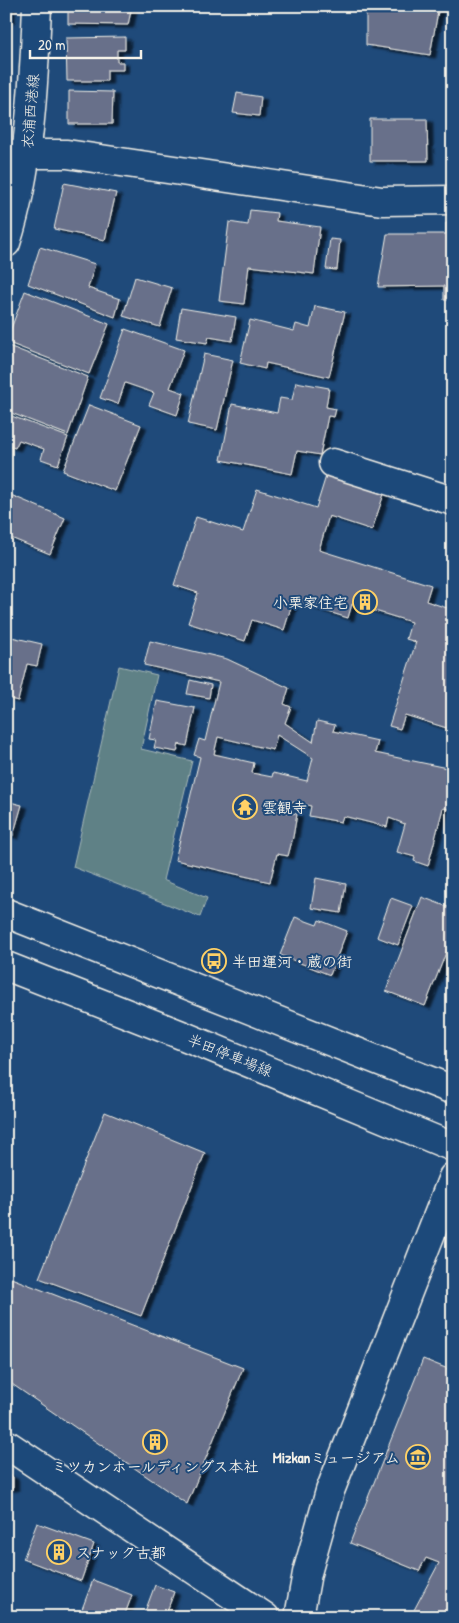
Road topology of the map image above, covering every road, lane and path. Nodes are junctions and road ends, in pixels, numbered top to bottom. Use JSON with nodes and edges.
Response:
{"nodes":[{"id":1,"x":37,"y":6,"type":"edge"},
{"id":2,"x":16,"y":154,"type":"edge"},
{"id":3,"x":453,"y":200,"type":"edge"},
{"id":4,"x":6,"y":243,"type":"edge"},
{"id":5,"x":333,"y":463,"type":"dead end"},
{"id":6,"x":453,"y":501,"type":"edge"},
{"id":7,"x":6,"y":913,"type":"edge"},
{"id":8,"x":6,"y":966,"type":"edge"},
{"id":9,"x":453,"y":1090,"type":"edge"},
{"id":10,"x":453,"y":1147,"type":"edge"},
{"id":11,"x":453,"y":1177,"type":"edge"},
{"id":12,"x":6,"y":1444,"type":"edge"},
{"id":13,"x":264,"y":1617,"type":"edge"},
{"id":14,"x":300,"y":1617,"type":"edge"}],
"edges":[{"from":1,"to":2,"type":"street","name":"衣浦西港線"},
{"from":2,"to":3,"type":"street"},
{"from":2,"to":4,"type":"street","name":"衣浦西港線"},
{"from":5,"to":6,"type":"street"},
{"from":7,"to":9,"type":"street"},
{"from":8,"to":10,"type":"street","name":"半田停車場線"},
{"from":11,"to":14,"type":"street"},
{"from":12,"to":13,"type":"street"}]}
